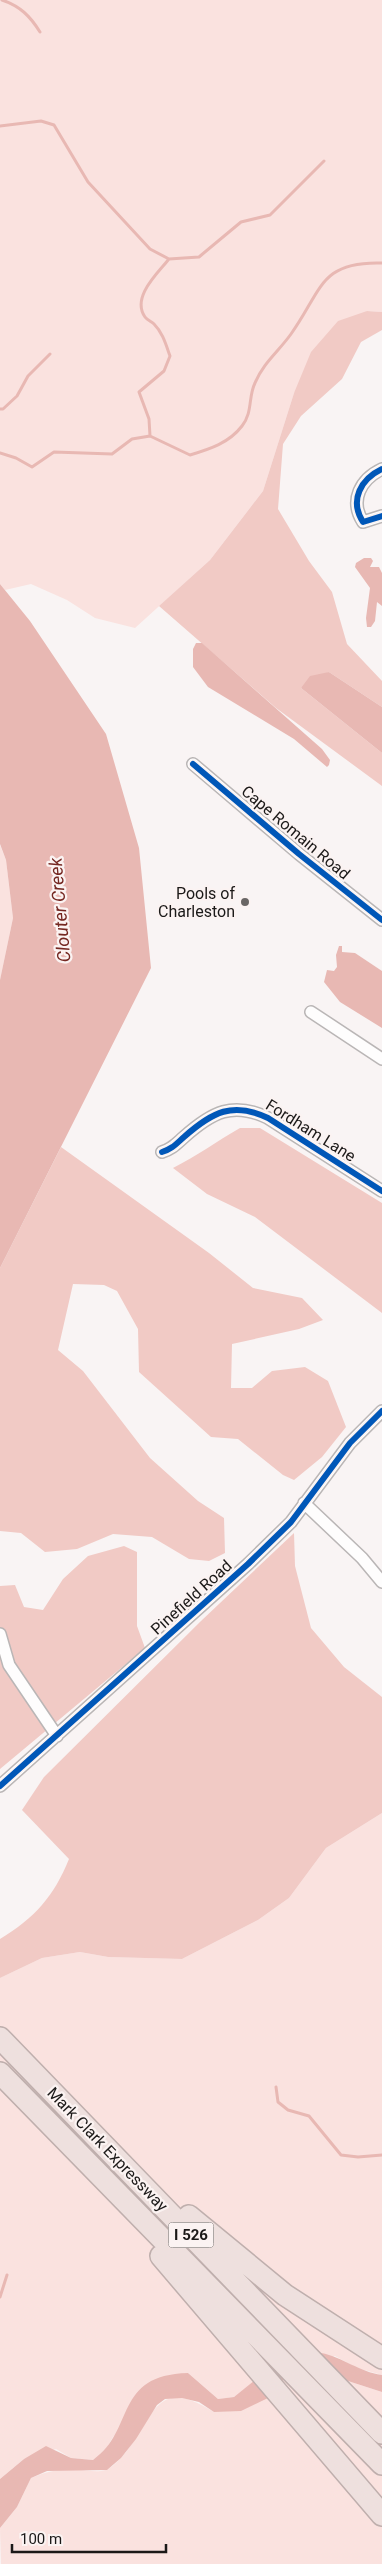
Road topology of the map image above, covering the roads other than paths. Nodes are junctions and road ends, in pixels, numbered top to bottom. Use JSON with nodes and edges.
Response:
{"nodes":[{"id":1,"x":382,"y":469,"type":"edge"},
{"id":2,"x":382,"y":516,"type":"edge"},
{"id":3,"x":193,"y":764,"type":"dead end"},
{"id":4,"x":382,"y":920,"type":"edge"},
{"id":5,"x":310,"y":1012,"type":"dead end"},
{"id":6,"x":382,"y":1059,"type":"edge"},
{"id":7,"x":162,"y":1152,"type":"dead end"},
{"id":8,"x":382,"y":1191,"type":"edge"},
{"id":9,"x":382,"y":1411,"type":"edge"},
{"id":10,"x":304,"y":1503,"type":"junction"},
{"id":11,"x":382,"y":1582,"type":"edge"},
{"id":12,"x":0,"y":1634,"type":"edge"},
{"id":13,"x":57,"y":1736,"type":"junction"},
{"id":14,"x":0,"y":1786,"type":"edge"},
{"id":15,"x":0,"y":2038,"type":"edge"},
{"id":16,"x":0,"y":2073,"type":"edge"},
{"id":17,"x":58,"y":2096,"type":"junction"},
{"id":18,"x":92,"y":2167,"type":"junction"},
{"id":19,"x":382,"y":2358,"type":"edge"},
{"id":20,"x":382,"y":2433,"type":"edge"},
{"id":21,"x":382,"y":2464,"type":"edge"},
{"id":22,"x":382,"y":2515,"type":"edge"}],
"edges":[{"from":1,"to":2,"type":"street"},
{"from":3,"to":4,"type":"street","name":"Cape Romain Road"},
{"from":5,"to":6,"type":"street"},
{"from":7,"to":8,"type":"street","name":"Fordham Lane"},
{"from":9,"to":10,"type":"street","name":"Pinefield Road"},
{"from":10,"to":11,"type":"street"},
{"from":10,"to":13,"type":"street","name":"Pinefield Road"},
{"from":12,"to":13,"type":"street"},
{"from":13,"to":14,"type":"street","name":"Pinefield Road"},
{"from":15,"to":17,"type":"highway","name":"Mark Clark Expressway","number":"I 526"},
{"from":16,"to":18,"type":"highway","name":"Mark Clark Expressway","number":"I 526"},
{"from":17,"to":19,"type":"highway"},
{"from":17,"to":20,"type":"highway","name":"Mark Clark Expressway","number":"I 526"},
{"from":18,"to":21,"type":"highway","name":"Mark Clark Expressway","number":"I 526"},
{"from":18,"to":22,"type":"highway"}]}
